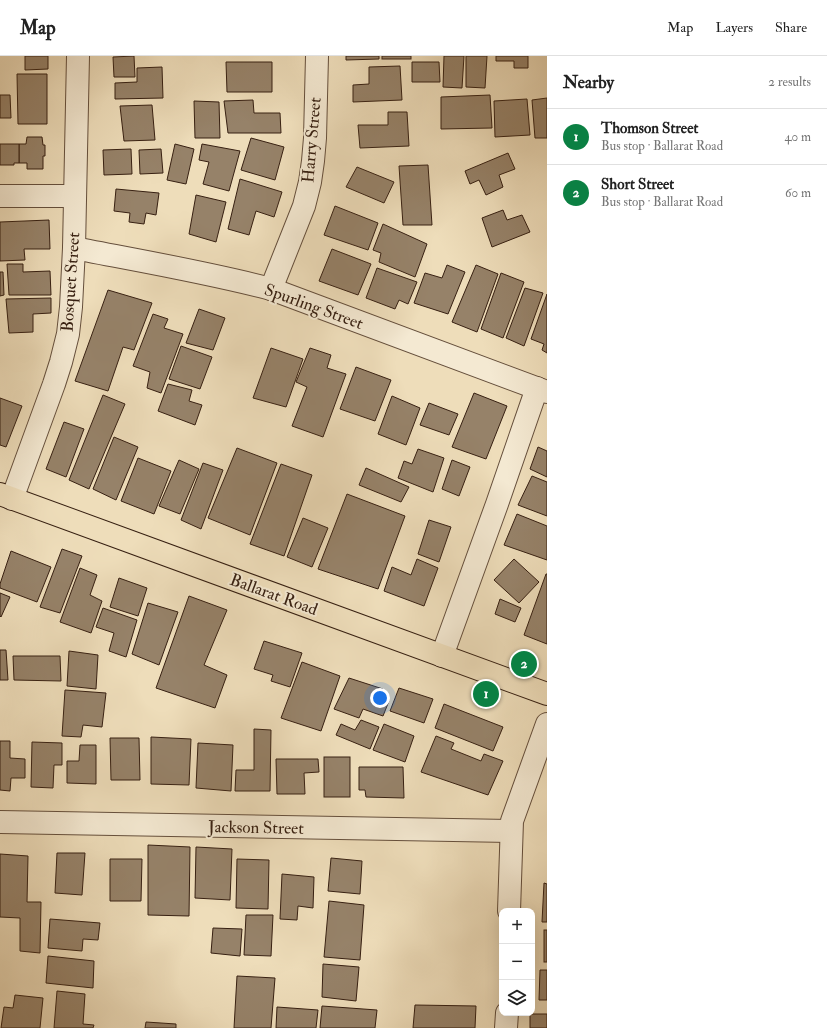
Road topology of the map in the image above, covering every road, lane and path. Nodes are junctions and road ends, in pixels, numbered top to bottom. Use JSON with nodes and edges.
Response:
{"nodes":[{"id":1,"x":78,"y":56,"type":"edge"},
{"id":2,"x":317,"y":56,"type":"edge"},
{"id":3,"x":0,"y":196,"type":"edge"},
{"id":4,"x":74,"y":196,"type":"junction"},
{"id":5,"x":74,"y":248,"type":"junction"},
{"id":6,"x":271,"y":289,"type":"junction"},
{"id":7,"x":542,"y":390,"type":"edge"},
{"id":8,"x":6,"y":496,"type":"edge"},
{"id":9,"x":442,"y":656,"type":"junction"},
{"id":10,"x":547,"y":694,"type":"edge"},
{"id":11,"x":547,"y":724,"type":"edge"},
{"id":12,"x":0,"y":822,"type":"edge"},
{"id":13,"x":511,"y":832,"type":"junction"},
{"id":14,"x":509,"y":908,"type":"edge"},
{"id":15,"x":507,"y":1016,"type":"edge"},
{"id":16,"x":506,"y":1028,"type":"edge"}],
"edges":[{"from":1,"to":4,"type":"street","name":"Bosquet Street"},
{"from":2,"to":6,"type":"street","name":"Harry Street"},
{"from":3,"to":4,"type":"street"},
{"from":4,"to":5,"type":"street","name":"Bosquet Street"},
{"from":5,"to":6,"type":"street","name":"Spurling Street"},
{"from":5,"to":8,"type":"street","name":"Bosquet Street"},
{"from":6,"to":7,"type":"street","name":"Spurling Street"},
{"from":7,"to":9,"type":"street"},
{"from":8,"to":9,"type":"highway","name":"Ballarat Road"},
{"from":9,"to":10,"type":"highway","name":"Ballarat Road"},
{"from":11,"to":13,"type":"street"},
{"from":12,"to":13,"type":"street","name":"Jackson Street"},
{"from":13,"to":14,"type":"street"},
{"from":15,"to":16,"type":"street"}]}
